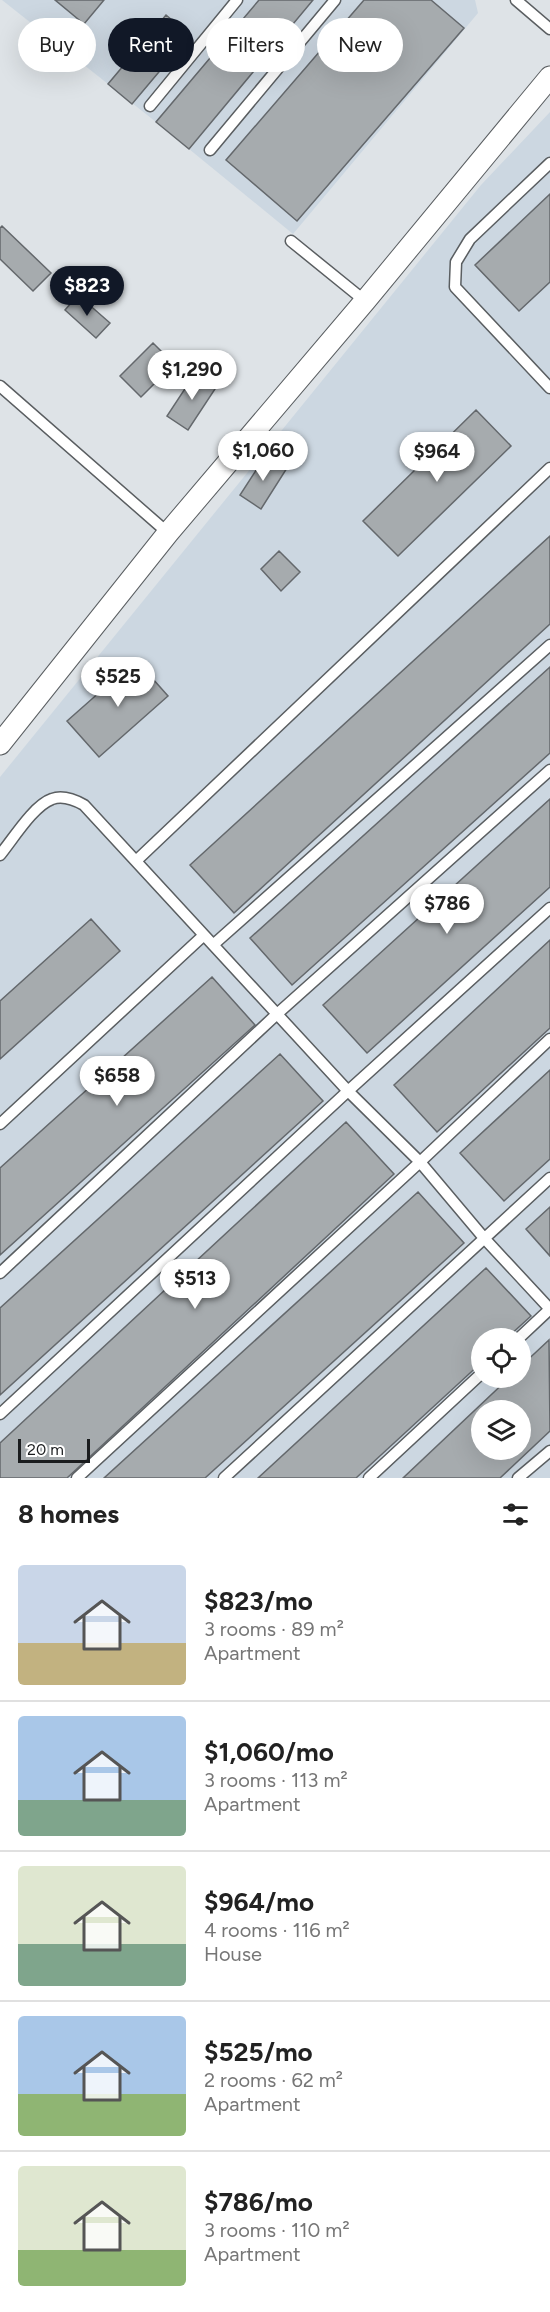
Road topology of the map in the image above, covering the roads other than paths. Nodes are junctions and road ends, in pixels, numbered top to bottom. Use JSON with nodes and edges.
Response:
{"nodes":[{"id":1,"x":237,"y":0,"type":"edge"},
{"id":2,"x":335,"y":0,"type":"edge"},
{"id":3,"x":516,"y":0,"type":"edge"},
{"id":4,"x":550,"y":29,"type":"edge"},
{"id":5,"x":550,"y":77,"type":"edge"},
{"id":6,"x":150,"y":106,"type":"dead end"},
{"id":7,"x":210,"y":150,"type":"dead end"},
{"id":8,"x":550,"y":163,"type":"edge"},
{"id":9,"x":291,"y":241,"type":"dead end"},
{"id":10,"x":365,"y":301,"type":"junction"},
{"id":11,"x":0,"y":386,"type":"edge"},
{"id":12,"x":550,"y":388,"type":"edge"},
{"id":13,"x":550,"y":468,"type":"edge"},
{"id":14,"x":168,"y":533,"type":"junction"},
{"id":15,"x":550,"y":645,"type":"edge"},
{"id":16,"x":0,"y":744,"type":"edge"},
{"id":17,"x":550,"y":770,"type":"edge"},
{"id":18,"x":0,"y":855,"type":"edge"},
{"id":19,"x":136,"y":861,"type":"junction"},
{"id":20,"x":550,"y":908,"type":"edge"},
{"id":21,"x":204,"y":935,"type":"junction"},
{"id":22,"x":213,"y":945,"type":"junction"},
{"id":23,"x":277,"y":1014,"type":"junction"},
{"id":24,"x":550,"y":1039,"type":"edge"},
{"id":25,"x":348,"y":1091,"type":"junction"},
{"id":26,"x":0,"y":1124,"type":"edge"},
{"id":27,"x":420,"y":1162,"type":"junction"},
{"id":28,"x":550,"y":1178,"type":"edge"},
{"id":29,"x":484,"y":1238,"type":"junction"},
{"id":30,"x":0,"y":1274,"type":"edge"},
{"id":31,"x":550,"y":1309,"type":"edge"},
{"id":32,"x":530,"y":1328,"type":"edge"},
{"id":33,"x":471,"y":1383,"type":"edge"},
{"id":34,"x":0,"y":1414,"type":"edge"},
{"id":35,"x":550,"y":1451,"type":"edge"},
{"id":36,"x":77,"y":1478,"type":"edge"},
{"id":37,"x":224,"y":1478,"type":"edge"},
{"id":38,"x":369,"y":1478,"type":"edge"},
{"id":39,"x":518,"y":1478,"type":"edge"}],
"edges":[{"from":1,"to":6,"type":"lane"},
{"from":2,"to":7,"type":"lane"},
{"from":3,"to":4,"type":"lane"},
{"from":5,"to":10,"type":"street"},
{"from":8,"to":12,"type":"lane"},
{"from":9,"to":10,"type":"lane"},
{"from":10,"to":14,"type":"street"},
{"from":11,"to":14,"type":"lane"},
{"from":13,"to":19,"type":"lane"},
{"from":14,"to":16,"type":"street"},
{"from":15,"to":22,"type":"lane"},
{"from":17,"to":23,"type":"lane"},
{"from":18,"to":19,"type":"lane"},
{"from":19,"to":21,"type":"lane"},
{"from":20,"to":25,"type":"lane"},
{"from":21,"to":22,"type":"lane"},
{"from":21,"to":26,"type":"lane"},
{"from":22,"to":23,"type":"lane"},
{"from":23,"to":25,"type":"lane"},
{"from":23,"to":30,"type":"lane"},
{"from":24,"to":27,"type":"lane"},
{"from":25,"to":27,"type":"lane"},
{"from":25,"to":34,"type":"lane"},
{"from":27,"to":29,"type":"lane"},
{"from":27,"to":36,"type":"lane"},
{"from":28,"to":29,"type":"lane"},
{"from":29,"to":31,"type":"lane"},
{"from":29,"to":37,"type":"lane"},
{"from":31,"to":32,"type":"lane"},
{"from":33,"to":38,"type":"lane"},
{"from":35,"to":39,"type":"lane"}]}
